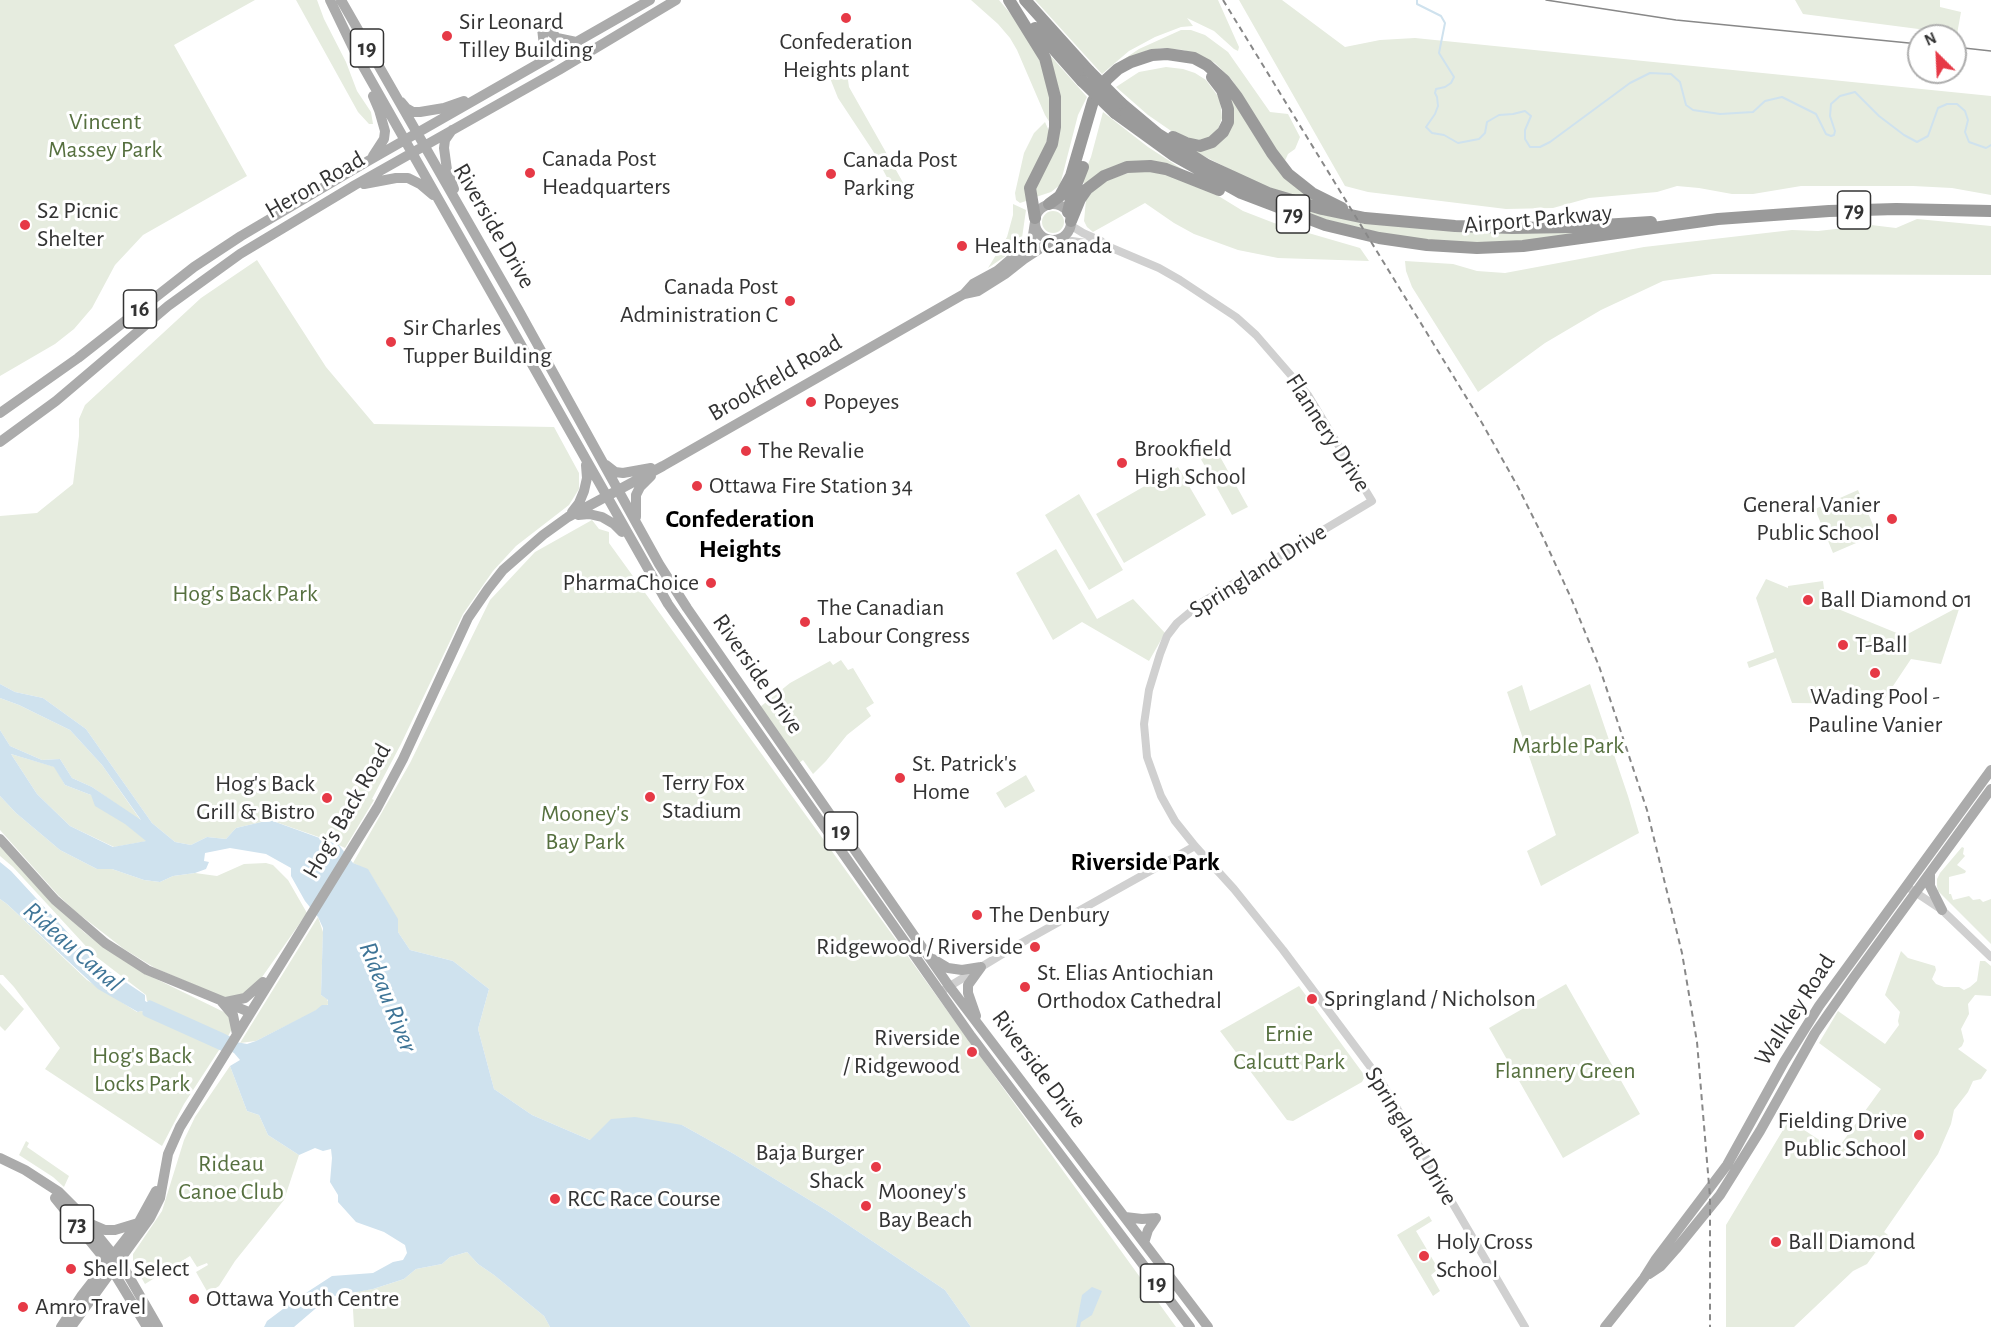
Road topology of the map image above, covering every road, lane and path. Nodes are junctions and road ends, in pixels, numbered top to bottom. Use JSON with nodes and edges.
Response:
{"nodes":[{"id":1,"x":330,"y":0,"type":"edge"},
{"id":2,"x":341,"y":0,"type":"edge"},
{"id":3,"x":650,"y":0,"type":"edge"},
{"id":4,"x":676,"y":0,"type":"edge"},
{"id":5,"x":1010,"y":0,"type":"edge"},
{"id":6,"x":1025,"y":0,"type":"edge"},
{"id":7,"x":634,"y":9,"type":"junction"},
{"id":8,"x":576,"y":42,"type":"junction"},
{"id":9,"x":356,"y":54,"type":"junction"},
{"id":10,"x":539,"y":63,"type":"junction"},
{"id":11,"x":559,"y":70,"type":"junction"},
{"id":12,"x":1085,"y":76,"type":"junction"},
{"id":13,"x":487,"y":93,"type":"junction"},
{"id":14,"x":394,"y":94,"type":"junction"},
{"id":15,"x":1118,"y":108,"type":"junction"},
{"id":16,"x":452,"y":130,"type":"junction"},
{"id":17,"x":416,"y":134,"type":"junction"},
{"id":18,"x":405,"y":140,"type":"junction"},
{"id":19,"x":423,"y":146,"type":"junction"},
{"id":20,"x":412,"y":153,"type":"junction"},
{"id":21,"x":368,"y":160,"type":"junction"},
{"id":22,"x":355,"y":185,"type":"junction"},
{"id":23,"x":440,"y":202,"type":"junction"},
{"id":24,"x":1049,"y":204,"type":"junction"},
{"id":25,"x":1991,"y":211,"type":"edge"},
{"id":26,"x":463,"y":214,"type":"junction"},
{"id":27,"x":1378,"y":218,"type":"junction"},
{"id":28,"x":1718,"y":219,"type":"junction"},
{"id":29,"x":1035,"y":220,"type":"junction"},
{"id":30,"x":1070,"y":220,"type":"junction"},
{"id":31,"x":1317,"y":222,"type":"junction"},
{"id":32,"x":1055,"y":240,"type":"junction"},
{"id":33,"x":1107,"y":246,"type":"junction"},
{"id":34,"x":964,"y":294,"type":"junction"},
{"id":35,"x":0,"y":413,"type":"edge"},
{"id":36,"x":0,"y":442,"type":"edge"},
{"id":37,"x":583,"y":454,"type":"junction"},
{"id":38,"x":603,"y":462,"type":"junction"},
{"id":39,"x":663,"y":466,"type":"junction"},
{"id":40,"x":619,"y":490,"type":"junction"},
{"id":41,"x":606,"y":496,"type":"junction"},
{"id":42,"x":1372,"y":501,"type":"joint"},
{"id":43,"x":568,"y":517,"type":"junction"},
{"id":44,"x":636,"y":522,"type":"junction"},
{"id":45,"x":633,"y":544,"type":"junction"},
{"id":46,"x":754,"y":705,"type":"junction"},
{"id":47,"x":743,"y":713,"type":"junction"},
{"id":48,"x":1991,"y":771,"type":"edge"},
{"id":49,"x":1991,"y":789,"type":"edge"},
{"id":50,"x":0,"y":839,"type":"edge"},
{"id":51,"x":1195,"y":846,"type":"junction"},
{"id":52,"x":1930,"y":874,"type":"junction"},
{"id":53,"x":1906,"y":886,"type":"junction"},
{"id":54,"x":1916,"y":894,"type":"junction"},
{"id":55,"x":1942,"y":910,"type":"junction"},
{"id":56,"x":929,"y":956,"type":"junction"},
{"id":57,"x":1991,"y":957,"type":"edge"},
{"id":58,"x":282,"y":961,"type":"junction"},
{"id":59,"x":981,"y":967,"type":"junction"},
{"id":60,"x":945,"y":989,"type":"junction"},
{"id":61,"x":222,"y":1002,"type":"junction"},
{"id":62,"x":249,"y":1012,"type":"junction"},
{"id":63,"x":979,"y":1025,"type":"junction"},
{"id":64,"x":237,"y":1034,"type":"junction"},
{"id":65,"x":0,"y":1158,"type":"edge"},
{"id":66,"x":162,"y":1180,"type":"junction"},
{"id":67,"x":46,"y":1185,"type":"junction"},
{"id":68,"x":1125,"y":1217,"type":"junction"},
{"id":69,"x":86,"y":1220,"type":"junction"},
{"id":70,"x":138,"y":1222,"type":"junction"},
{"id":71,"x":1144,"y":1243,"type":"junction"},
{"id":72,"x":114,"y":1263,"type":"junction"},
{"id":73,"x":1644,"y":1278,"type":"junction"},
{"id":74,"x":125,"y":1290,"type":"junction"},
{"id":75,"x":96,"y":1292,"type":"junction"},
{"id":76,"x":61,"y":1327,"type":"edge"},
{"id":77,"x":71,"y":1327,"type":"edge"},
{"id":78,"x":147,"y":1327,"type":"edge"},
{"id":79,"x":158,"y":1327,"type":"edge"},
{"id":80,"x":1190,"y":1327,"type":"edge"},
{"id":81,"x":1208,"y":1327,"type":"edge"},
{"id":82,"x":1525,"y":1327,"type":"edge"},
{"id":83,"x":1605,"y":1327,"type":"edge"}],
"edges":[{"from":1,"to":9,"type":"main road","name":"Riverside Drive","number":"19"},
{"from":2,"to":14,"type":"main road","name":"Riverside Drive","number":"19"},
{"from":3,"to":7,"type":"main road","name":"Heron Road","number":"16"},
{"from":4,"to":11,"type":"main road","name":"Heron Road","number":"16"},
{"from":5,"to":12,"type":"highway","name":"Airport Parkway","number":"79"},
{"from":5,"to":29,"type":"highway"},
{"from":6,"to":12,"type":"highway","name":"Airport Parkway","number":"79"},
{"from":7,"to":8,"type":"main road","name":"Heron Road","number":"16"},
{"from":7,"to":11,"type":"main road"},
{"from":8,"to":10,"type":"main road","name":"Heron Road","number":"16"},
{"from":8,"to":10,"type":"main road"},
{"from":9,"to":18,"type":"main road","name":"Riverside Drive","number":"19"},
{"from":9,"to":21,"type":"main road"},
{"from":10,"to":13,"type":"main road","name":"Heron Road","number":"16"},
{"from":11,"to":16,"type":"main road","name":"Heron Road","number":"16"},
{"from":12,"to":15,"type":"highway","name":"Airport Parkway","number":"79","bridge":true},
{"from":13,"to":14,"type":"main road"},
{"from":13,"to":17,"type":"main road","name":"Heron Road","number":"16"},
{"from":14,"to":17,"type":"main road","name":"Riverside Drive","number":"19"},
{"from":15,"to":27,"type":"highway","name":"Airport Parkway","number":"79"},
{"from":15,"to":30,"type":"highway"},
{"from":15,"to":31,"type":"highway","name":"Airport Parkway","number":"79"},
{"from":16,"to":19,"type":"main road","name":"Heron Road","number":"16"},
{"from":16,"to":26,"type":"main road"},
{"from":17,"to":18,"type":"main road","name":"Heron Road","number":"16"},
{"from":17,"to":19,"type":"main road","name":"Riverside Drive","number":"19"},
{"from":18,"to":20,"type":"main road","name":"Riverside Drive","number":"19"},
{"from":18,"to":21,"type":"main road","name":"Heron Road","number":"16"},
{"from":19,"to":20,"type":"main road","name":"Heron Road","number":"16"},
{"from":19,"to":26,"type":"main road","name":"Riverside Drive","number":"19"},
{"from":20,"to":22,"type":"main road","name":"Heron Road","number":"16"},
{"from":20,"to":23,"type":"main road","name":"Riverside Drive","number":"19"},
{"from":21,"to":35,"type":"main road","name":"Heron Road","number":"16"},
{"from":22,"to":23,"type":"main road"},
{"from":22,"to":36,"type":"main road","name":"Heron Road","number":"16"},
{"from":23,"to":37,"type":"main road","name":"Riverside Drive","number":"19"},
{"from":24,"to":27,"type":"highway"},
{"from":24,"to":29,"type":"main road"},
{"from":24,"to":30,"type":"main road"},
{"from":25,"to":28,"type":"highway","name":"Airport Parkway","number":"79"},
{"from":26,"to":38,"type":"main road","name":"Riverside Drive","number":"19"},
{"from":27,"to":28,"type":"highway","name":"Airport Parkway","number":"79"},
{"from":28,"to":31,"type":"highway","name":"Airport Parkway","number":"79"},
{"from":29,"to":32,"type":"main road"},
{"from":29,"to":34,"type":"main road","name":"Brookfield Road"},
{"from":30,"to":31,"type":"highway"},
{"from":30,"to":32,"type":"main road"},
{"from":30,"to":33,"type":"street","name":"Flannery Drive"},
{"from":32,"to":33,"type":"street","name":"Flannery Drive"},
{"from":32,"to":34,"type":"main road","name":"Brookfield Road"},
{"from":33,"to":42,"type":"street","name":"Flannery Drive"},
{"from":34,"to":39,"type":"main road","name":"Brookfield Road"},
{"from":37,"to":41,"type":"main road","name":"Riverside Drive","number":"19"},
{"from":37,"to":43,"type":"main road"},
{"from":38,"to":39,"type":"main road"},
{"from":38,"to":40,"type":"main road","name":"Riverside Drive","number":"19"},
{"from":39,"to":40,"type":"main road","name":"Brookfield Road"},
{"from":39,"to":44,"type":"main road"},
{"from":40,"to":41,"type":"main road","name":"Brookfield Road"},
{"from":40,"to":44,"type":"main road","name":"Riverside Drive","number":"19"},
{"from":41,"to":43,"type":"main road","name":"Hog's Back Road"},
{"from":41,"to":45,"type":"main road","name":"Riverside Drive","number":"19"},
{"from":42,"to":51,"type":"street","name":"Springland Drive"},
{"from":43,"to":45,"type":"main road"},
{"from":43,"to":58,"type":"main road","name":"Hog's Back Road"},
{"from":44,"to":46,"type":"main road","name":"Riverside Drive","number":"19"},
{"from":45,"to":47,"type":"main road","name":"Riverside Drive","number":"19"},
{"from":46,"to":47,"type":"main road"},
{"from":46,"to":56,"type":"main road","name":"Riverside Drive","number":"19"},
{"from":47,"to":60,"type":"main road","name":"Riverside Drive","number":"19"},
{"from":48,"to":53,"type":"main road","name":"Walkley Road"},
{"from":49,"to":52,"type":"main road","name":"Walkley Road"},
{"from":50,"to":61,"type":"main road"},
{"from":51,"to":59,"type":"street"},
{"from":51,"to":82,"type":"street","name":"Springland Drive"},
{"from":52,"to":54,"type":"main road","name":"Walkley Road"},
{"from":52,"to":55,"type":"main road"},
{"from":53,"to":54,"type":"street"},
{"from":53,"to":73,"type":"main road","name":"Walkley Road"},
{"from":54,"to":55,"type":"street"},
{"from":54,"to":73,"type":"main road","name":"Walkley Road"},
{"from":55,"to":57,"type":"street"},
{"from":56,"to":59,"type":"main road"},
{"from":56,"to":60,"type":"main road","name":"Riverside Drive","number":"19"},
{"from":58,"to":61,"type":"main road"},
{"from":58,"to":62,"type":"main road","name":"Hog's Back Road"},
{"from":59,"to":60,"type":"street"},
{"from":59,"to":63,"type":"main road"},
{"from":60,"to":63,"type":"main road","name":"Riverside Drive","number":"19"},
{"from":60,"to":80,"type":"main road","name":"Riverside Drive","number":"19"},
{"from":61,"to":62,"type":"main road"},
{"from":61,"to":64,"type":"main road"},
{"from":62,"to":64,"type":"main road","name":"Hog's Back Road"},
{"from":63,"to":68,"type":"main road","name":"Riverside Drive","number":"19"},
{"from":64,"to":66,"type":"main road","name":"Hog's Back Road"},
{"from":65,"to":67,"type":"main road","number":"73"},
{"from":66,"to":70,"type":"main road","name":"Hog's Back Road"},
{"from":66,"to":72,"type":"main road","name":"Hog's Back Road"},
{"from":67,"to":69,"type":"main road","number":"73"},
{"from":67,"to":72,"type":"main road","number":"73"},
{"from":68,"to":71,"type":"main road","name":"Riverside Drive","number":"19"},
{"from":68,"to":71,"type":"main road"},
{"from":69,"to":70,"type":"main road"},
{"from":69,"to":72,"type":"main road","number":"73"},
{"from":70,"to":72,"type":"main road","name":"Hog's Back Road"},
{"from":71,"to":81,"type":"main road","name":"Riverside Drive","number":"19"},
{"from":72,"to":74,"type":"main road","number":"73"},
{"from":72,"to":75,"type":"main road"},
{"from":72,"to":76,"type":"main road"},
{"from":72,"to":79,"type":"main road","number":"73"},
{"from":73,"to":83,"type":"main road","name":"Walkley Road"},
{"from":74,"to":75,"type":"main road"},
{"from":74,"to":78,"type":"main road","number":"73"},
{"from":75,"to":77,"type":"main road"}]}
